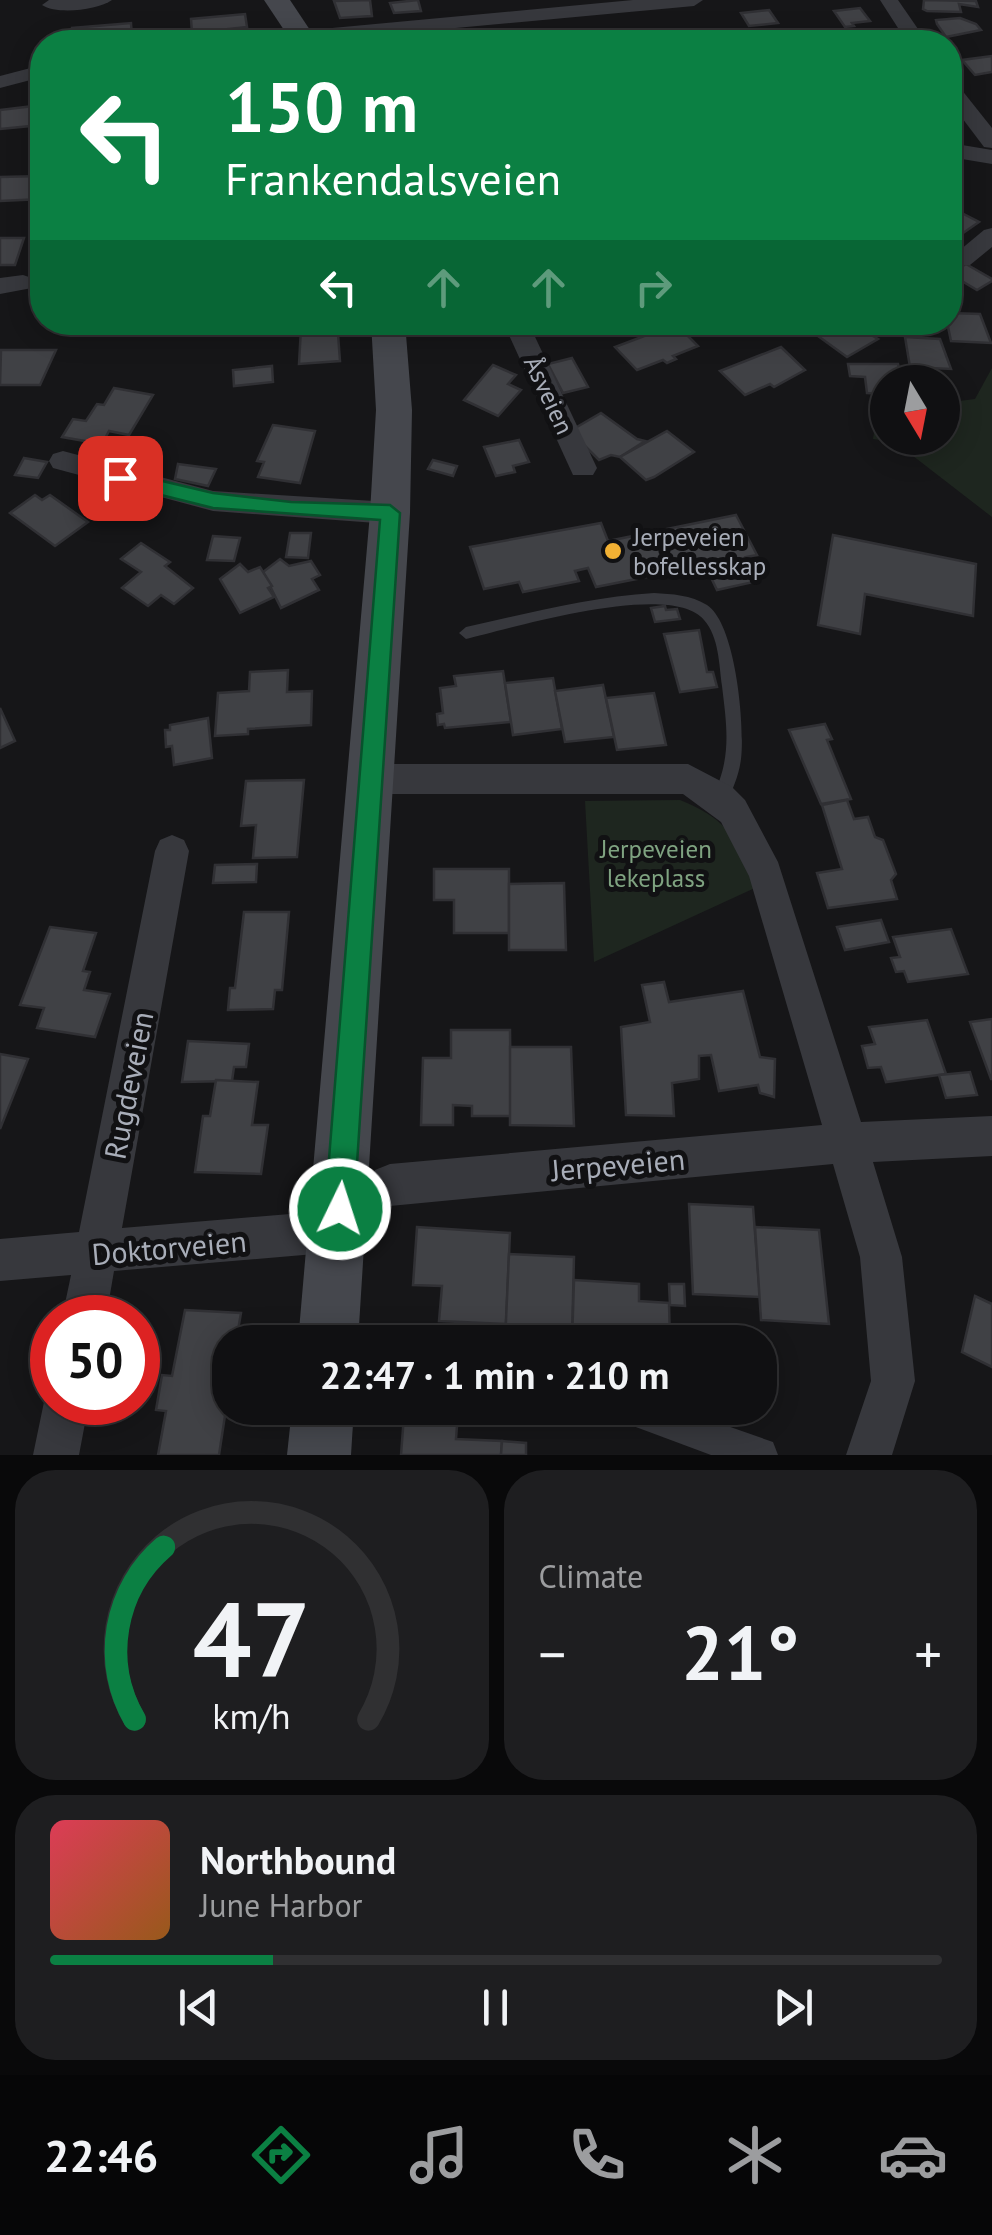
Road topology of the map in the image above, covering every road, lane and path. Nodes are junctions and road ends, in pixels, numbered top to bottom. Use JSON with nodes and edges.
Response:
{"nodes":[{"id":1,"x":103,"y":0,"type":"edge"},
{"id":2,"x":277,"y":0,"type":"edge"},
{"id":3,"x":694,"y":0,"type":"edge"},
{"id":4,"x":888,"y":0,"type":"edge"},
{"id":5,"x":52,"y":5,"type":"dead end"},
{"id":6,"x":296,"y":30,"type":"edge"},
{"id":7,"x":401,"y":30,"type":"edge"},
{"id":8,"x":909,"y":30,"type":"edge"},
{"id":9,"x":30,"y":73,"type":"edge"},
{"id":10,"x":0,"y":82,"type":"edge"},
{"id":11,"x":962,"y":103,"type":"edge"},
{"id":12,"x":992,"y":142,"type":"edge"},
{"id":13,"x":962,"y":152,"type":"edge"},
{"id":14,"x":992,"y":156,"type":"edge"},
{"id":15,"x":992,"y":235,"type":"edge"},
{"id":16,"x":962,"y":260,"type":"dead end"},
{"id":17,"x":389,"y":335,"type":"edge"},
{"id":18,"x":521,"y":335,"type":"edge"},
{"id":19,"x":63,"y":461,"type":"dead end"},
{"id":20,"x":583,"y":468,"type":"dead end"},
{"id":21,"x":390,"y":513,"type":"junction"},
{"id":22,"x":466,"y":633,"type":"dead end"},
{"id":23,"x":370,"y":780,"type":"junction"},
{"id":24,"x":720,"y":798,"type":"junction"},
{"id":25,"x":172,"y":852,"type":"dead end"},
{"id":26,"x":992,"y":1136,"type":"edge"},
{"id":27,"x":847,"y":1143,"type":"junction"},
{"id":28,"x":390,"y":1185,"type":"dead end"},
{"id":29,"x":338,"y":1231,"type":"junction"},
{"id":30,"x":96,"y":1254,"type":"junction"},
{"id":31,"x":0,"y":1260,"type":"edge"},
{"id":32,"x":88,"y":1295,"type":"edge"},
{"id":33,"x":330,"y":1325,"type":"edge"},
{"id":34,"x":62,"y":1425,"type":"edge"},
{"id":35,"x":322,"y":1425,"type":"edge"},
{"id":36,"x":676,"y":1425,"type":"edge"},
{"id":37,"x":56,"y":1455,"type":"edge"},
{"id":38,"x":319,"y":1455,"type":"edge"},
{"id":39,"x":760,"y":1455,"type":"edge"},
{"id":40,"x":868,"y":1455,"type":"edge"}],
"edges":[{"from":1,"to":5,"type":"street"},
{"from":2,"to":6,"type":"main road"},
{"from":3,"to":7,"type":"street"},
{"from":4,"to":8,"type":"street"},
{"from":9,"to":10,"type":"street"},
{"from":11,"to":12,"type":"street"},
{"from":13,"to":14,"type":"street"},
{"from":15,"to":16,"type":"street"},
{"from":17,"to":21,"type":"main road"},
{"from":18,"to":20,"type":"street","name":"Åsveien"},
{"from":19,"to":21,"type":"street"},
{"from":21,"to":23,"type":"main road"},
{"from":22,"to":24,"type":"lane"},
{"from":23,"to":24,"type":"street"},
{"from":23,"to":29,"type":"main road"},
{"from":24,"to":27,"type":"street"},
{"from":25,"to":30,"type":"street","name":"Rugdeveien"},
{"from":26,"to":27,"type":"street","name":"Jerpeveien"},
{"from":27,"to":28,"type":"street","name":"Jerpeveien"},
{"from":27,"to":40,"type":"street"},
{"from":29,"to":30,"type":"street","name":"Doktorveien"},
{"from":29,"to":33,"type":"main road"},
{"from":30,"to":31,"type":"street","name":"Doktorveien"},
{"from":30,"to":32,"type":"street","name":"Rugdeveien"},
{"from":34,"to":37,"type":"street"},
{"from":35,"to":38,"type":"main road"},
{"from":36,"to":39,"type":"street"}]}
